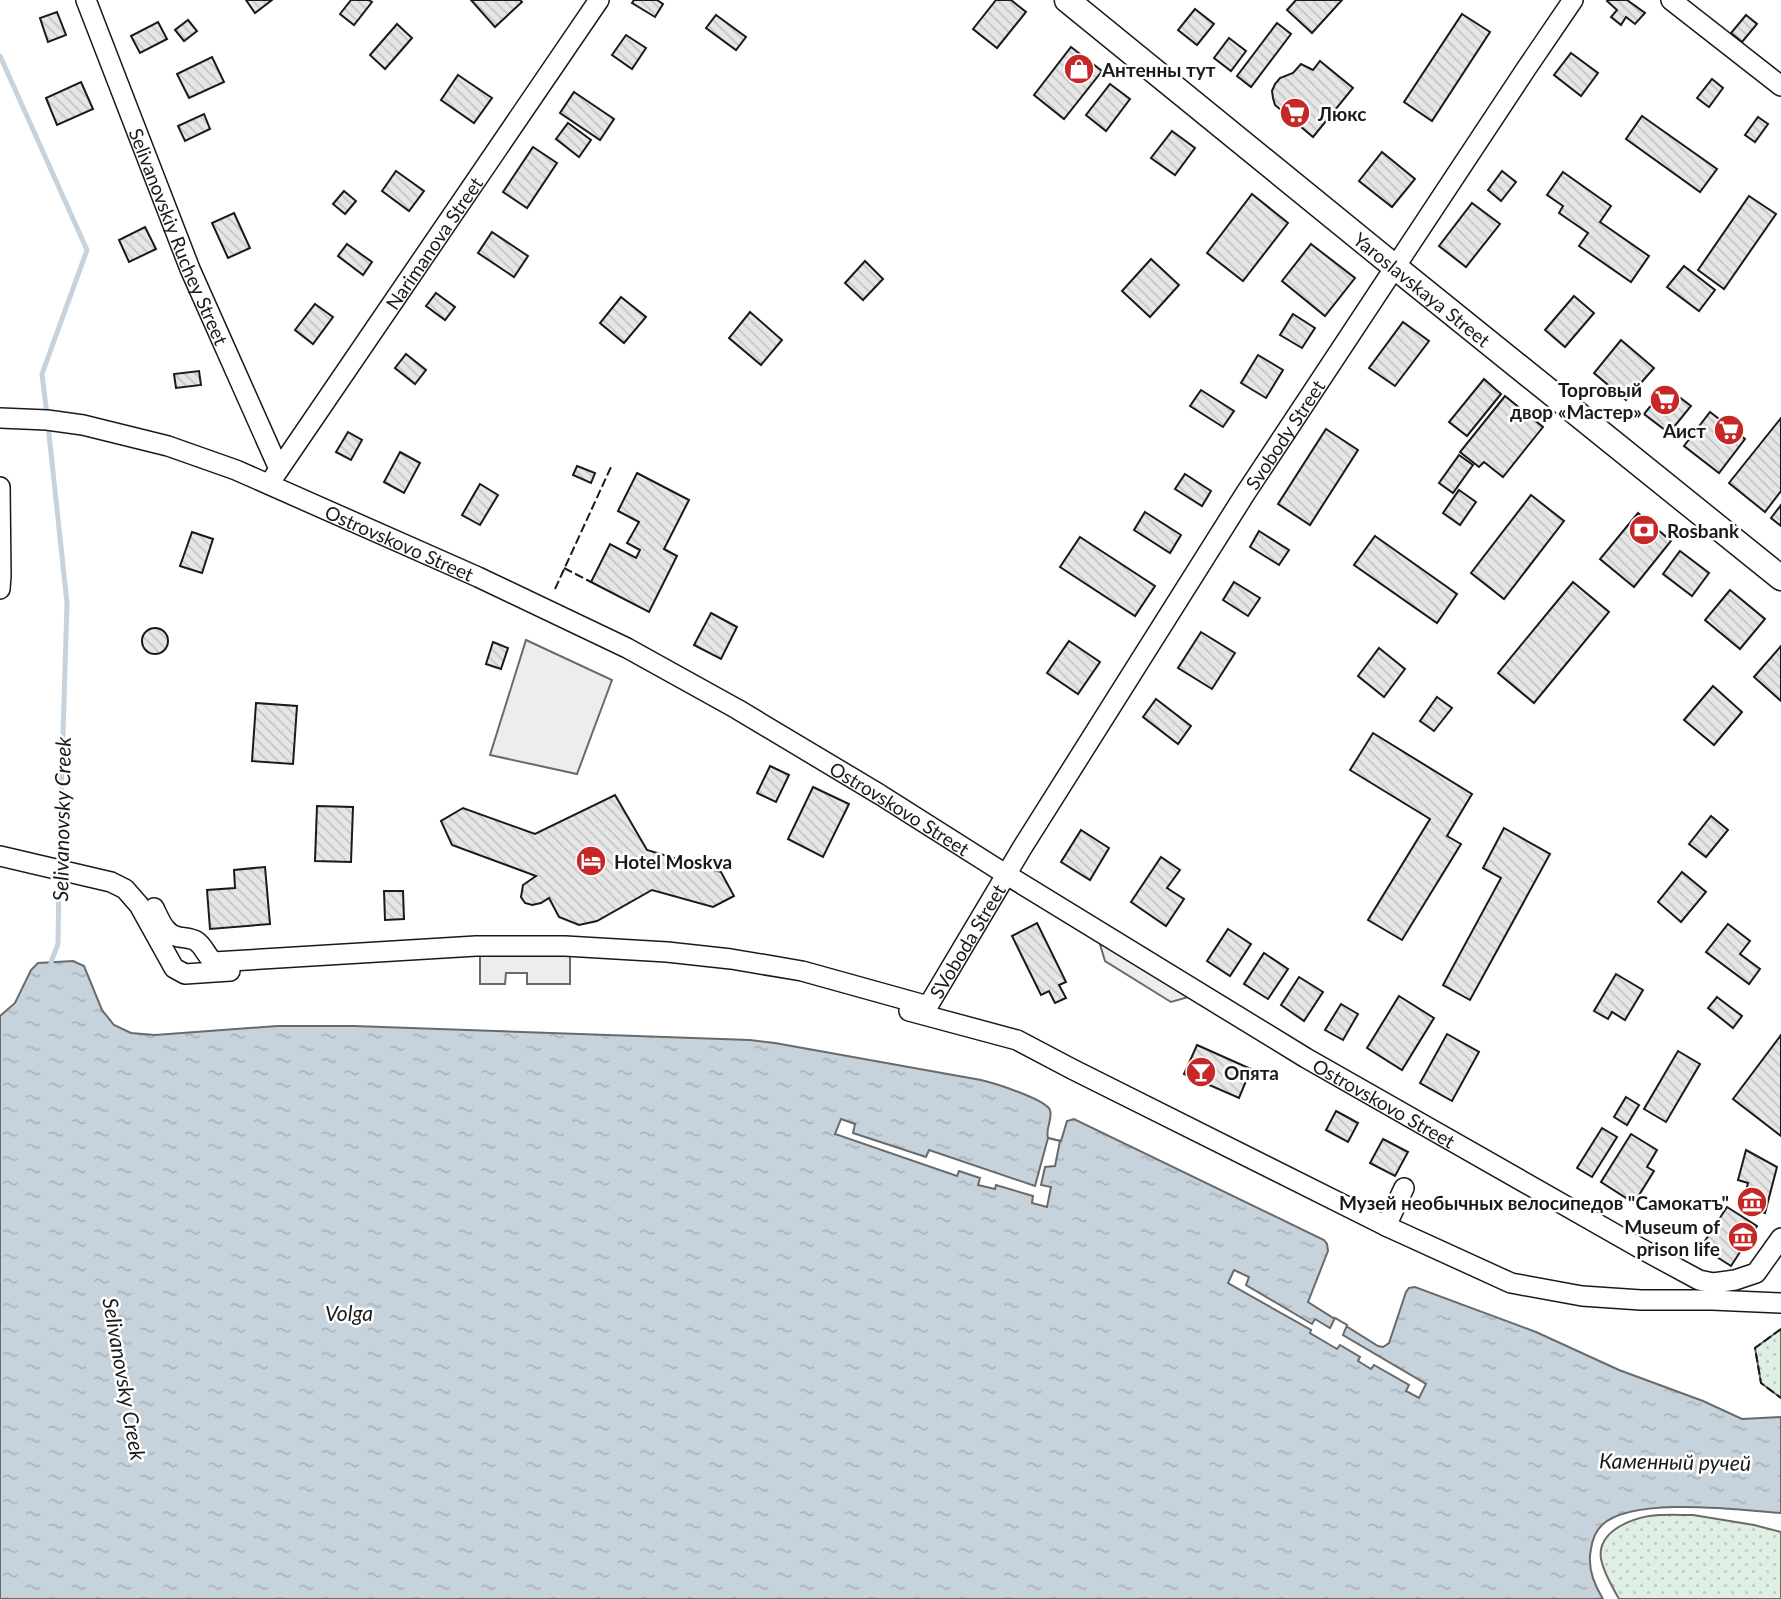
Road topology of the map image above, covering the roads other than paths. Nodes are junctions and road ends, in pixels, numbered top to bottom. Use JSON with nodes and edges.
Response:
{"nodes":[{"id":1,"x":86,"y":0,"type":"edge"},
{"id":2,"x":599,"y":0,"type":"edge"},
{"id":3,"x":1067,"y":0,"type":"edge"},
{"id":4,"x":1573,"y":0,"type":"edge"},
{"id":5,"x":1671,"y":0,"type":"edge"},
{"id":6,"x":1781,"y":86,"type":"edge"},
{"id":7,"x":1395,"y":268,"type":"junction"},
{"id":8,"x":0,"y":418,"type":"edge"},
{"id":9,"x":274,"y":477,"type":"junction"},
{"id":10,"x":0,"y":487,"type":"edge"},
{"id":11,"x":1781,"y":578,"type":"edge"},
{"id":12,"x":0,"y":589,"type":"edge"},
{"id":13,"x":0,"y":856,"type":"edge"},
{"id":14,"x":1007,"y":875,"type":"junction"},
{"id":15,"x":154,"y":908,"type":"dead end"},
{"id":16,"x":1404,"y":1188,"type":"dead end"},
{"id":17,"x":1386,"y":1226,"type":"junction"},
{"id":18,"x":1781,"y":1238,"type":"edge"},
{"id":19,"x":1781,"y":1303,"type":"edge"}],
"edges":[{"from":1,"to":9,"type":"street","name":"Selivanovskiy Ruchey Street"},
{"from":2,"to":9,"type":"street","name":"Narimanova Street"},
{"from":3,"to":7,"type":"main road","name":"Yaroslavskaya Street"},
{"from":4,"to":7,"type":"street","name":"Svobody Street"},
{"from":5,"to":6,"type":"street"},
{"from":7,"to":11,"type":"main road","name":"Yaroslavskaya Street"},
{"from":7,"to":14,"type":"street","name":"Svobody Street"},
{"from":8,"to":9,"type":"street","name":"Ostrovskovo Street"},
{"from":9,"to":14,"type":"street","name":"Ostrovskovo Street"},
{"from":10,"to":12,"type":"street"},
{"from":13,"to":17,"type":"street"},
{"from":14,"to":15,"type":"street","name":"SVoboda Street"},
{"from":14,"to":18,"type":"street","name":"Ostrovskovo Street"},
{"from":16,"to":17,"type":"street"},
{"from":17,"to":19,"type":"street"}]}
